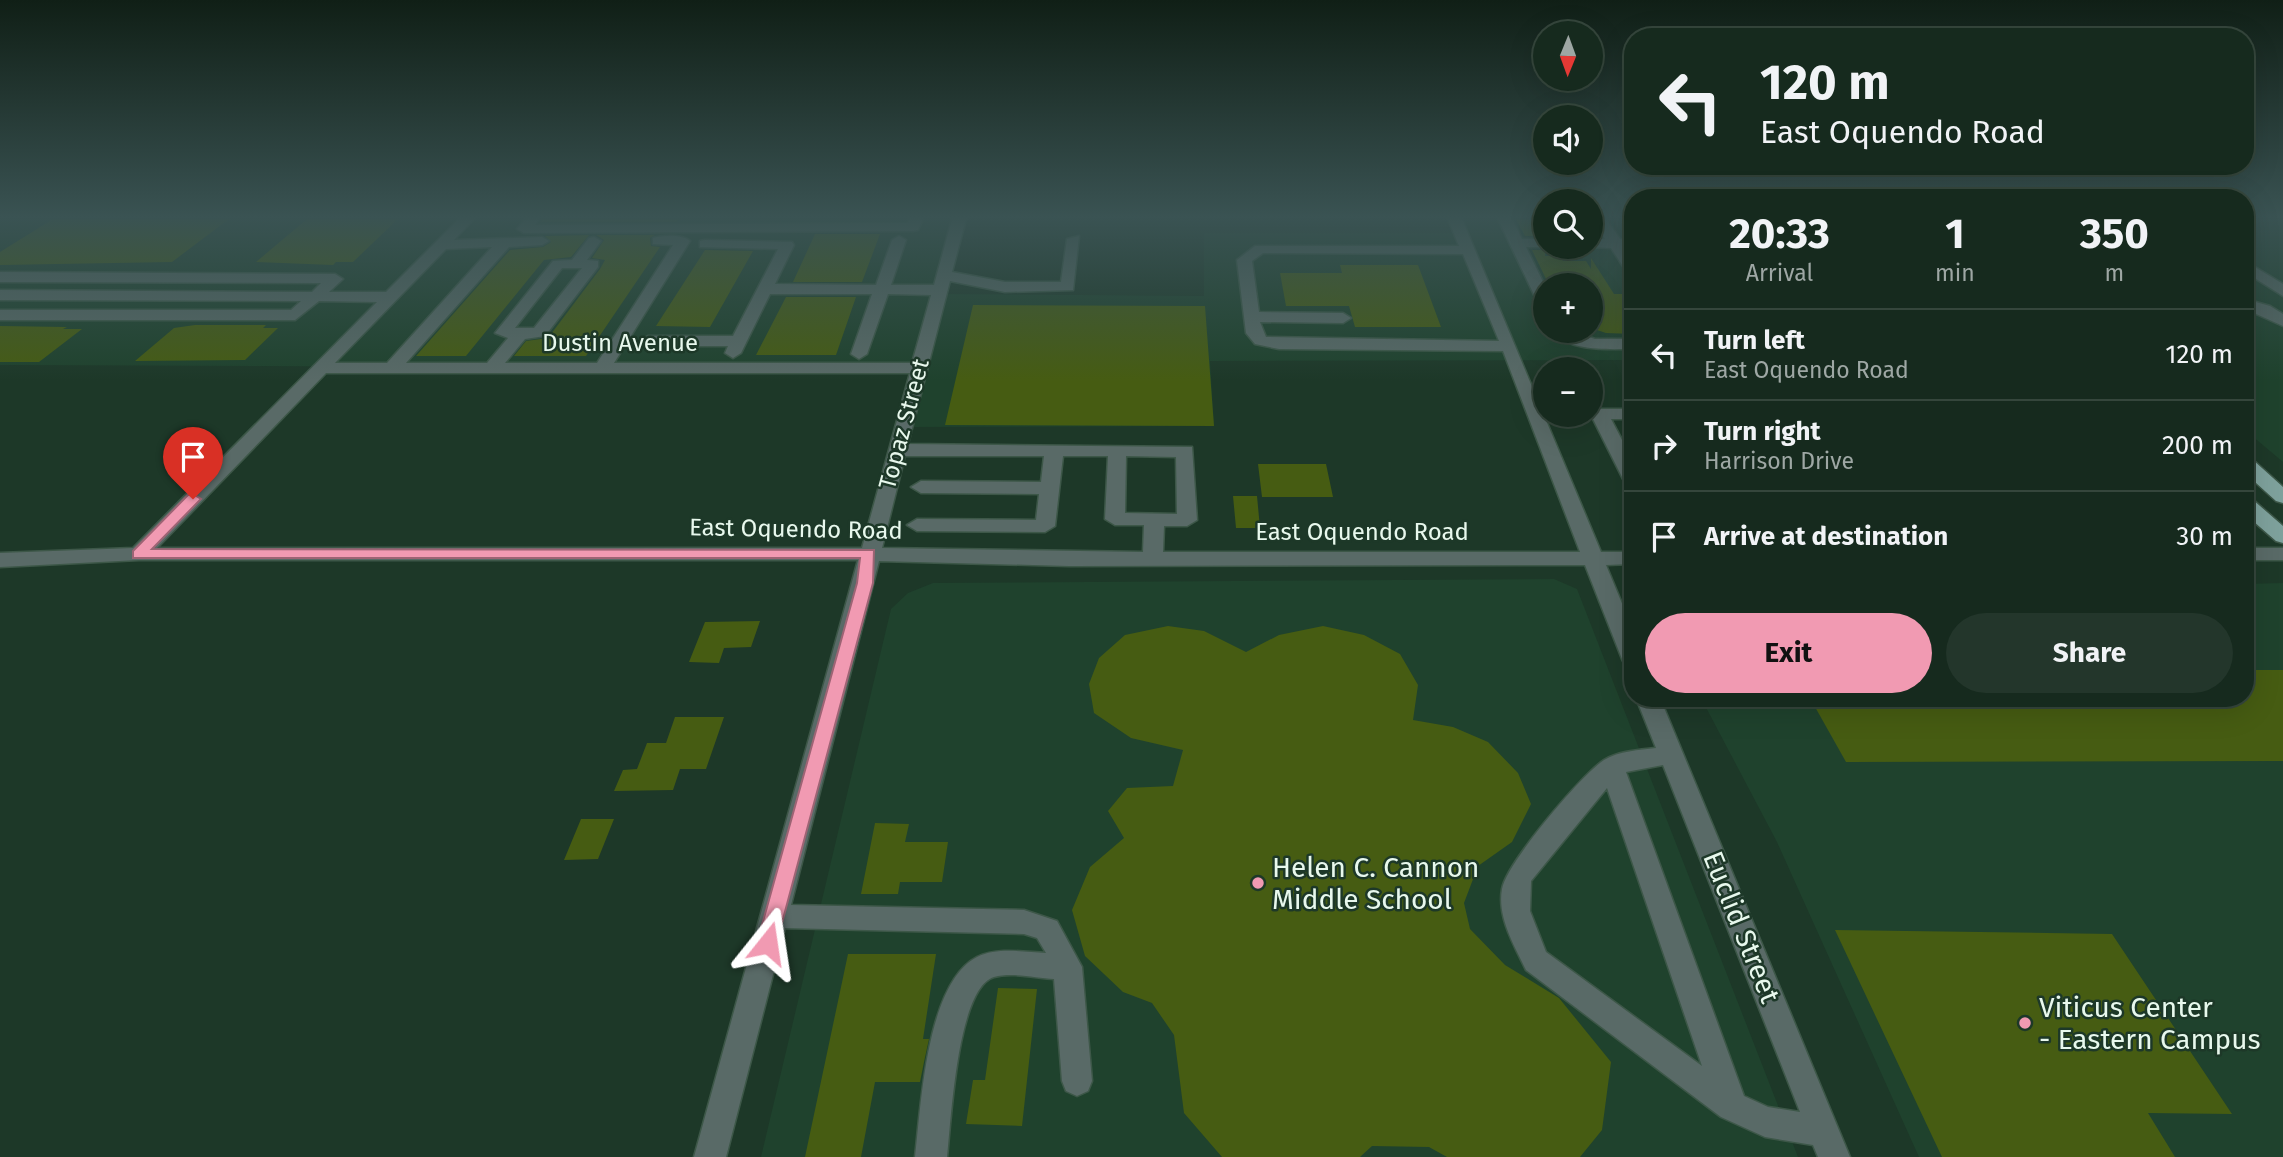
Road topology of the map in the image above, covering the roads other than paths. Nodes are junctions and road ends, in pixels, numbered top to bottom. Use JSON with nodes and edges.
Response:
{"nodes":[{"id":1,"x":414,"y":273,"type":"edge"},
{"id":2,"x":477,"y":273,"type":"edge"},
{"id":3,"x":551,"y":273,"type":"edge"},
{"id":4,"x":586,"y":273,"type":"edge"},
{"id":5,"x":663,"y":273,"type":"edge"},
{"id":6,"x":773,"y":273,"type":"edge"},
{"id":7,"x":888,"y":273,"type":"edge"},
{"id":8,"x":945,"y":273,"type":"edge"},
{"id":9,"x":1070,"y":273,"type":"edge"},
{"id":10,"x":1246,"y":273,"type":"edge"},
{"id":11,"x":1478,"y":273,"type":"edge"},
{"id":12,"x":2257,"y":273,"type":"edge"},
{"id":13,"x":0,"y":277,"type":"edge"},
{"id":14,"x":150,"y":277,"type":"junction"},
{"id":15,"x":2254,"y":278,"type":"edge"},
{"id":16,"x":2264,"y":278,"type":"junction"},
{"id":17,"x":942,"y":283,"type":"junction"},
{"id":18,"x":765,"y":289,"type":"junction"},
{"id":19,"x":882,"y":290,"type":"junction"},
{"id":20,"x":2283,"y":291,"type":"edge"},
{"id":21,"x":2254,"y":292,"type":"edge"},
{"id":22,"x":0,"y":295,"type":"edge"},
{"id":23,"x":125,"y":296,"type":"junction"},
{"id":24,"x":315,"y":296,"type":"junction"},
{"id":25,"x":390,"y":297,"type":"junction"},
{"id":26,"x":2254,"y":306,"type":"edge"},
{"id":27,"x":0,"y":315,"type":"edge"},
{"id":28,"x":99,"y":315,"type":"junction"},
{"id":29,"x":1252,"y":317,"type":"junction"},
{"id":30,"x":1343,"y":318,"type":"dead end"},
{"id":31,"x":2283,"y":321,"type":"edge"},
{"id":32,"x":520,"y":334,"type":"junction"},
{"id":33,"x":648,"y":341,"type":"dead end"},
{"id":34,"x":739,"y":341,"type":"junction"},
{"id":35,"x":1587,"y":343,"type":"edge"},
{"id":36,"x":1624,"y":344,"type":"edge"},
{"id":37,"x":1508,"y":346,"type":"junction"},
{"id":38,"x":859,"y":354,"type":"dead end"},
{"id":39,"x":393,"y":367,"type":"junction"},
{"id":40,"x":725,"y":367,"type":"junction"},
{"id":41,"x":321,"y":368,"type":"junction"},
{"id":42,"x":493,"y":368,"type":"junction"},
{"id":43,"x":602,"y":368,"type":"junction"},
{"id":44,"x":919,"y":368,"type":"junction"},
{"id":45,"x":1624,"y":414,"type":"edge"},
{"id":46,"x":897,"y":450,"type":"junction"},
{"id":47,"x":1054,"y":450,"type":"junction"},
{"id":48,"x":1117,"y":451,"type":"junction"},
{"id":49,"x":1624,"y":462,"type":"edge"},
{"id":50,"x":2254,"y":471,"type":"edge"},
{"id":51,"x":921,"y":487,"type":"dead end"},
{"id":52,"x":1050,"y":488,"type":"junction"},
{"id":53,"x":2283,"y":497,"type":"edge"},
{"id":54,"x":2254,"y":511,"type":"edge"},
{"id":55,"x":1154,"y":520,"type":"junction"},
{"id":56,"x":917,"y":525,"type":"dead end"},
{"id":57,"x":2283,"y":537,"type":"edge"},
{"id":58,"x":139,"y":554,"type":"junction"},
{"id":59,"x":868,"y":554,"type":"junction"},
{"id":60,"x":2254,"y":554,"type":"edge"},
{"id":61,"x":2283,"y":554,"type":"edge"},
{"id":62,"x":1624,"y":558,"type":"edge"},
{"id":63,"x":1153,"y":559,"type":"junction"},
{"id":64,"x":1593,"y":559,"type":"junction"},
{"id":65,"x":0,"y":560,"type":"edge"},
{"id":66,"x":1624,"y":636,"type":"edge"},
{"id":67,"x":1652,"y":707,"type":"edge"},
{"id":68,"x":1671,"y":755,"type":"junction"},
{"id":69,"x":1612,"y":768,"type":"junction"},
{"id":70,"x":775,"y":916,"type":"junction"},
{"id":71,"x":1068,"y":967,"type":"junction"},
{"id":72,"x":1077,"y":1081,"type":"dead end"},
{"id":73,"x":1732,"y":1107,"type":"junction"},
{"id":74,"x":1829,"y":1144,"type":"edge"},
{"id":75,"x":710,"y":1157,"type":"edge"},
{"id":76,"x":931,"y":1157,"type":"edge"}],
"edges":[{"from":1,"to":25,"type":"street"},
{"from":2,"to":39,"type":"street"},
{"from":3,"to":32,"type":"street"},
{"from":4,"to":32,"type":"street"},
{"from":5,"to":43,"type":"street"},
{"from":6,"to":18,"type":"street"},
{"from":7,"to":19,"type":"street"},
{"from":8,"to":17,"type":"street","name":"Topaz Street"},
{"from":9,"to":17,"type":"street"},
{"from":10,"to":29,"type":"street"},
{"from":11,"to":37,"type":"street"},
{"from":12,"to":16,"type":"street"},
{"from":13,"to":14,"type":"street"},
{"from":14,"to":23,"type":"street"},
{"from":14,"to":24,"type":"street"},
{"from":15,"to":16,"type":"street"},
{"from":16,"to":20,"type":"street"},
{"from":17,"to":19,"type":"street"},
{"from":17,"to":44,"type":"street","name":"Topaz Street"},
{"from":18,"to":19,"type":"street"},
{"from":18,"to":34,"type":"street"},
{"from":19,"to":38,"type":"street"},
{"from":20,"to":21,"type":"street"},
{"from":22,"to":23,"type":"street"},
{"from":23,"to":24,"type":"street"},
{"from":23,"to":28,"type":"street"},
{"from":24,"to":25,"type":"street"},
{"from":24,"to":28,"type":"street"},
{"from":25,"to":41,"type":"street"},
{"from":26,"to":31,"type":"street"},
{"from":27,"to":28,"type":"street"},
{"from":29,"to":30,"type":"street"},
{"from":29,"to":37,"type":"street"},
{"from":32,"to":42,"type":"street"},
{"from":33,"to":34,"type":"street"},
{"from":34,"to":40,"type":"street"},
{"from":35,"to":36,"type":"street"},
{"from":37,"to":64,"type":"street"},
{"from":39,"to":41,"type":"street","name":"Dustin Avenue"},
{"from":39,"to":42,"type":"street","name":"Dustin Avenue"},
{"from":40,"to":43,"type":"street","name":"Dustin Avenue"},
{"from":40,"to":44,"type":"street","name":"Dustin Avenue"},
{"from":41,"to":58,"type":"street"},
{"from":42,"to":43,"type":"street","name":"Dustin Avenue"},
{"from":44,"to":46,"type":"street","name":"Topaz Street"},
{"from":45,"to":49,"type":"street"},
{"from":46,"to":47,"type":"street"},
{"from":46,"to":59,"type":"street","name":"Topaz Street"},
{"from":47,"to":48,"type":"street"},
{"from":47,"to":52,"type":"street"},
{"from":48,"to":55,"type":"street"},
{"from":48,"to":55,"type":"street"},
{"from":50,"to":53,"type":"main road"},
{"from":51,"to":52,"type":"street"},
{"from":52,"to":56,"type":"street"},
{"from":54,"to":57,"type":"main road"},
{"from":55,"to":63,"type":"street"},
{"from":58,"to":59,"type":"street","name":"East Oquendo Road"},
{"from":58,"to":65,"type":"street","name":"East Oquendo Road"},
{"from":59,"to":63,"type":"street","name":"East Oquendo Road"},
{"from":59,"to":70,"type":"street","name":"Topaz Street"},
{"from":60,"to":61,"type":"street"},
{"from":62,"to":64,"type":"street","name":"East Oquendo Road"},
{"from":63,"to":64,"type":"street","name":"East Oquendo Road"},
{"from":64,"to":66,"type":"street"},
{"from":67,"to":68,"type":"street","name":"Euclid Street"},
{"from":68,"to":69,"type":"street"},
{"from":68,"to":74,"type":"street","name":"Euclid Street"},
{"from":69,"to":73,"type":"street"},
{"from":69,"to":73,"type":"street"},
{"from":70,"to":71,"type":"street"},
{"from":70,"to":75,"type":"street","name":"Topaz Street"},
{"from":71,"to":72,"type":"street"},
{"from":71,"to":76,"type":"street"},
{"from":73,"to":74,"type":"street"}]}
